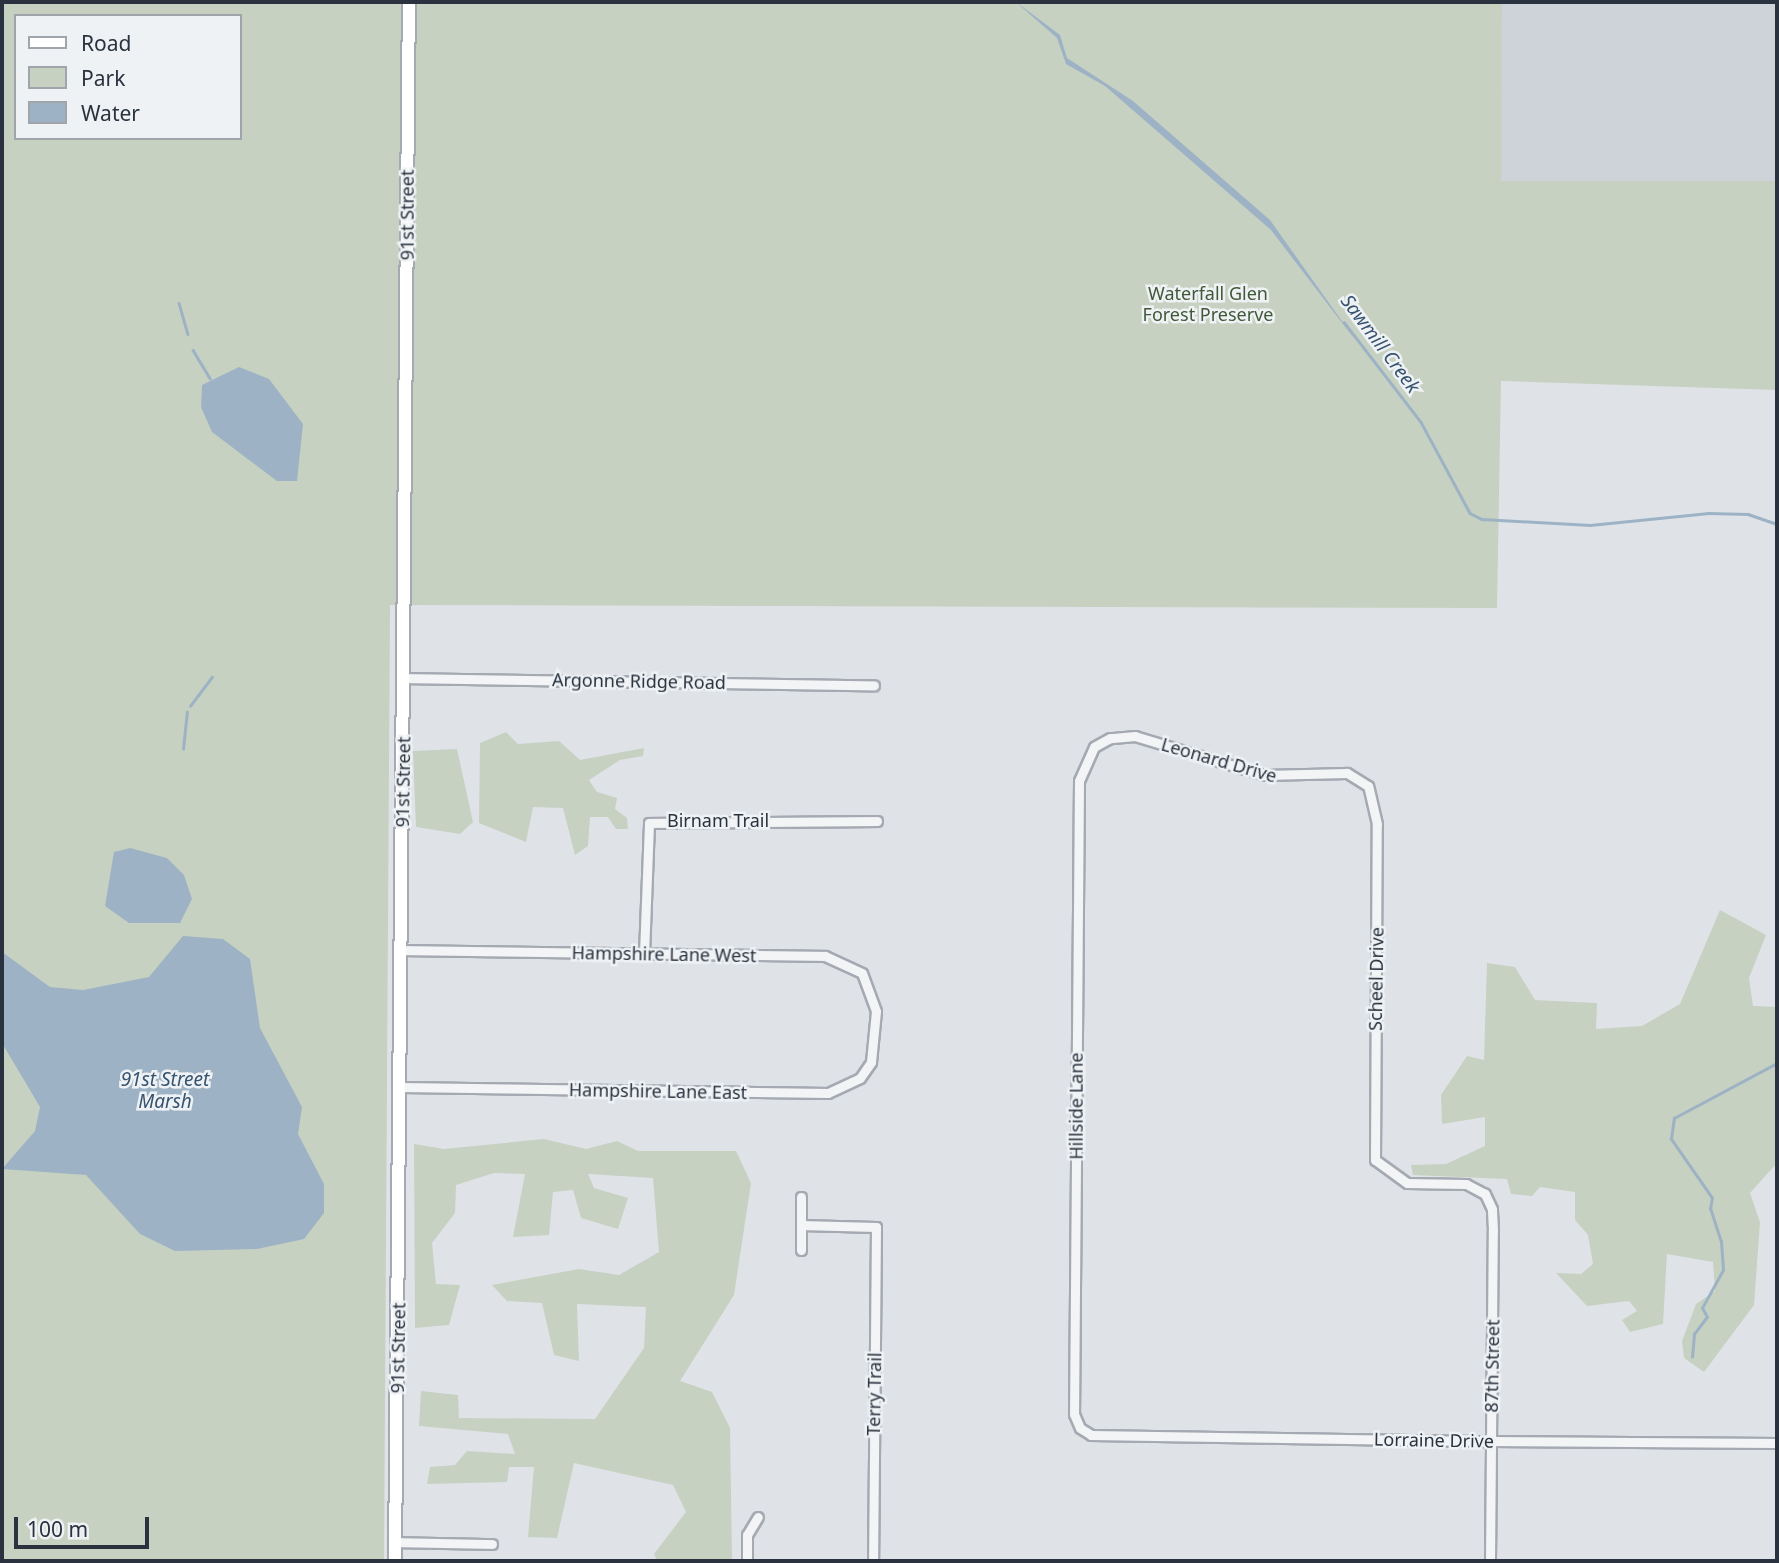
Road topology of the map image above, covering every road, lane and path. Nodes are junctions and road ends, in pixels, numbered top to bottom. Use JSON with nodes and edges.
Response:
{"nodes":[{"id":1,"x":409,"y":2,"type":"edge"},
{"id":2,"x":404,"y":678,"type":"junction"},
{"id":3,"x":874,"y":685,"type":"dead end"},
{"id":4,"x":1081,"y":770,"type":"joint"},
{"id":5,"x":1368,"y":786,"type":"joint"},
{"id":6,"x":877,"y":821,"type":"dead end"},
{"id":7,"x":402,"y":950,"type":"junction"},
{"id":8,"x":644,"y":954,"type":"junction"},
{"id":9,"x":876,"y":1030,"type":"joint"},
{"id":10,"x":401,"y":1087,"type":"junction"},
{"id":11,"x":1466,"y":1184,"type":"joint"},
{"id":12,"x":801,"y":1197,"type":"dead end"},
{"id":13,"x":801,"y":1225,"type":"junction"},
{"id":14,"x":801,"y":1250,"type":"dead end"},
{"id":15,"x":1091,"y":1436,"type":"joint"},
{"id":16,"x":1491,"y":1441,"type":"junction"},
{"id":17,"x":1777,"y":1443,"type":"edge"},
{"id":18,"x":758,"y":1517,"type":"dead end"},
{"id":19,"x":396,"y":1542,"type":"junction"},
{"id":20,"x":492,"y":1544,"type":"dead end"},
{"id":21,"x":395,"y":1561,"type":"edge"},
{"id":22,"x":747,"y":1561,"type":"edge"},
{"id":23,"x":873,"y":1561,"type":"edge"},
{"id":24,"x":1490,"y":1561,"type":"edge"}],
"edges":[{"from":1,"to":2,"type":"main road","name":"91st Street"},
{"from":2,"to":3,"type":"street","name":"Argonne Ridge Road"},
{"from":2,"to":7,"type":"main road","name":"91st Street"},
{"from":4,"to":5,"type":"street","name":"Leonard Drive"},
{"from":4,"to":15,"type":"street","name":"Hillside Lane"},
{"from":5,"to":11,"type":"street","name":"Scheel Drive"},
{"from":6,"to":8,"type":"street","name":"Birnam Trail"},
{"from":7,"to":8,"type":"street","name":"Hampshire Lane West"},
{"from":7,"to":10,"type":"main road","name":"91st Street"},
{"from":8,"to":9,"type":"street","name":"Hampshire Lane West"},
{"from":9,"to":10,"type":"street","name":"Hampshire Lane East"},
{"from":10,"to":19,"type":"main road","name":"91st Street"},
{"from":11,"to":16,"type":"street","name":"87th Street"},
{"from":12,"to":13,"type":"street"},
{"from":13,"to":14,"type":"street"},
{"from":13,"to":23,"type":"street","name":"Terry Trail"},
{"from":15,"to":16,"type":"street","name":"Lorraine Drive"},
{"from":16,"to":17,"type":"street","name":"Lorraine Drive"},
{"from":16,"to":24,"type":"street","name":"87th Street"},
{"from":18,"to":22,"type":"street"},
{"from":19,"to":20,"type":"street"},
{"from":19,"to":21,"type":"main road","name":"91st Street"}]}
